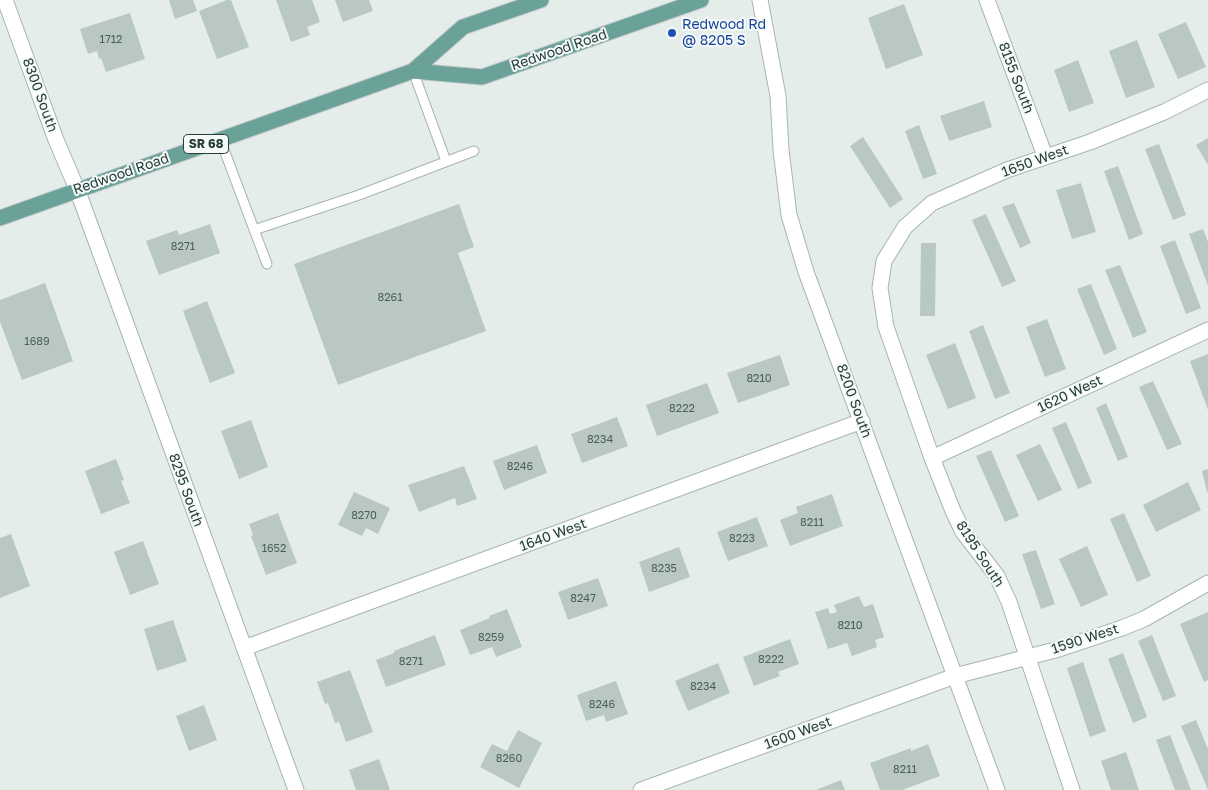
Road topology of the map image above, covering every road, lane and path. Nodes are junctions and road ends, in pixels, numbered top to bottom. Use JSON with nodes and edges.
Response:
{"nodes":[{"id":1,"x":6,"y":0,"type":"edge"},
{"id":2,"x":541,"y":0,"type":"edge"},
{"id":3,"x":701,"y":0,"type":"edge"},
{"id":4,"x":760,"y":0,"type":"edge"},
{"id":5,"x":987,"y":0,"type":"edge"},
{"id":6,"x":413,"y":71,"type":"junction"},
{"id":7,"x":1208,"y":90,"type":"edge"},
{"id":8,"x":220,"y":139,"type":"junction"},
{"id":9,"x":474,"y":151,"type":"dead end"},
{"id":10,"x":1046,"y":156,"type":"junction"},
{"id":11,"x":446,"y":161,"type":"junction"},
{"id":12,"x":77,"y":189,"type":"junction"},
{"id":13,"x":0,"y":218,"type":"edge"},
{"id":14,"x":254,"y":230,"type":"junction"},
{"id":15,"x":884,"y":260,"type":"joint"},
{"id":16,"x":267,"y":264,"type":"dead end"},
{"id":17,"x":1208,"y":330,"type":"edge"},
{"id":18,"x":862,"y":421,"type":"junction"},
{"id":19,"x":932,"y":458,"type":"junction"},
{"id":20,"x":1208,"y":583,"type":"edge"},
{"id":21,"x":244,"y":648,"type":"junction"},
{"id":22,"x":1028,"y":657,"type":"junction"},
{"id":23,"x":955,"y":676,"type":"junction"},
{"id":24,"x":296,"y":790,"type":"edge"},
{"id":25,"x":641,"y":790,"type":"edge"},
{"id":26,"x":997,"y":790,"type":"edge"},
{"id":27,"x":1072,"y":790,"type":"edge"}],
"edges":[{"from":1,"to":12,"type":"street","name":"8300 South"},
{"from":2,"to":6,"type":"main road","name":"Redwood Road","number":"SR 68"},
{"from":3,"to":6,"type":"main road","name":"Redwood Road","number":"SR 68"},
{"from":4,"to":18,"type":"street","name":"8200 South"},
{"from":5,"to":10,"type":"street","name":"8155 South"},
{"from":6,"to":8,"type":"main road","name":"Redwood Road","number":"SR 68"},
{"from":6,"to":11,"type":"lane"},
{"from":7,"to":10,"type":"street","name":"1650 West"},
{"from":8,"to":12,"type":"main road","name":"Redwood Road","number":"SR 68"},
{"from":8,"to":14,"type":"lane"},
{"from":9,"to":11,"type":"lane"},
{"from":10,"to":15,"type":"street","name":"1650 West"},
{"from":11,"to":14,"type":"lane"},
{"from":12,"to":13,"type":"main road","name":"Redwood Road","number":"SR 68"},
{"from":12,"to":21,"type":"street","name":"8295 South"},
{"from":14,"to":16,"type":"lane"},
{"from":15,"to":19,"type":"street","name":"8195 South"},
{"from":17,"to":19,"type":"street","name":"1620 West"},
{"from":18,"to":21,"type":"street","name":"1640 West"},
{"from":18,"to":23,"type":"street","name":"8200 South"},
{"from":19,"to":22,"type":"street","name":"8195 South"},
{"from":20,"to":22,"type":"street","name":"1590 West"},
{"from":21,"to":24,"type":"street","name":"8295 South"},
{"from":22,"to":23,"type":"street","name":"1590 West"},
{"from":22,"to":27,"type":"street","name":"8195 South"},
{"from":23,"to":25,"type":"street","name":"1600 West"},
{"from":23,"to":26,"type":"street","name":"8200 South"}]}
